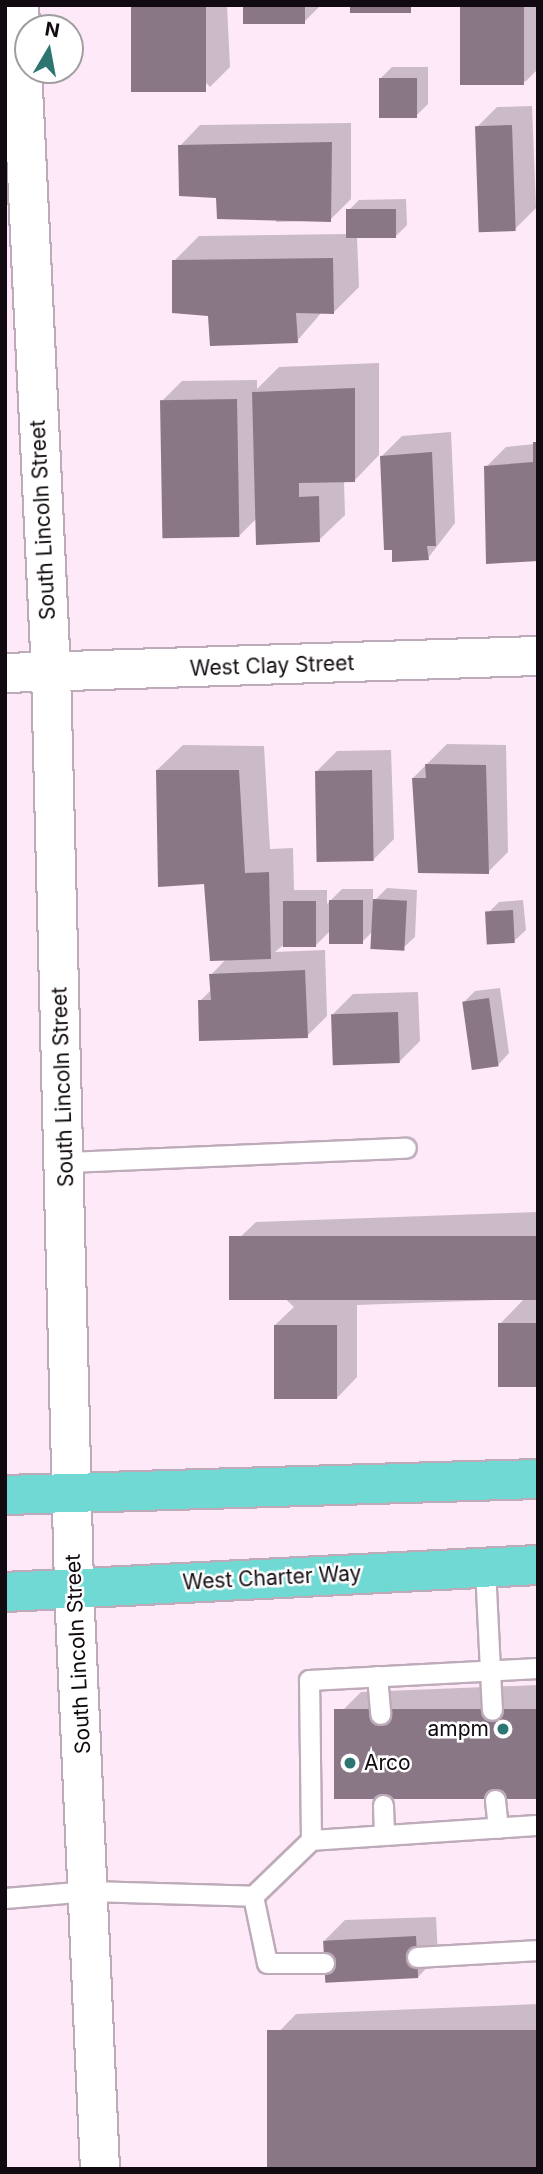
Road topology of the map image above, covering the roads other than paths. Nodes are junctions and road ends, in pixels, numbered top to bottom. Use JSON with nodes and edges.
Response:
{"nodes":[{"id":1,"x":19,"y":5,"type":"edge"},
{"id":2,"x":538,"y":656,"type":"edge"},
{"id":3,"x":51,"y":671,"type":"junction"},
{"id":4,"x":5,"y":673,"type":"edge"},
{"id":5,"x":406,"y":1148,"type":"dead end"},
{"id":6,"x":66,"y":1162,"type":"junction"},
{"id":7,"x":538,"y":1479,"type":"edge"},
{"id":8,"x":71,"y":1494,"type":"junction"},
{"id":9,"x":5,"y":1495,"type":"edge"},
{"id":10,"x":538,"y":1565,"type":"edge"},
{"id":11,"x":485,"y":1568,"type":"junction"},
{"id":12,"x":74,"y":1588,"type":"junction"},
{"id":13,"x":5,"y":1592,"type":"edge"},
{"id":14,"x":538,"y":1668,"type":"edge"},
{"id":15,"x":491,"y":1670,"type":"junction"},
{"id":16,"x":377,"y":1676,"type":"junction"},
{"id":17,"x":492,"y":1710,"type":"dead end"},
{"id":18,"x":380,"y":1714,"type":"dead end"},
{"id":19,"x":495,"y":1800,"type":"dead end"},
{"id":20,"x":383,"y":1805,"type":"dead end"},
{"id":21,"x":538,"y":1825,"type":"edge"},
{"id":22,"x":498,"y":1828,"type":"junction"},
{"id":23,"x":384,"y":1835,"type":"junction"},
{"id":24,"x":311,"y":1840,"type":"junction"},
{"id":25,"x":89,"y":1891,"type":"junction"},
{"id":26,"x":253,"y":1896,"type":"junction"},
{"id":27,"x":5,"y":1898,"type":"edge"},
{"id":28,"x":538,"y":1950,"type":"edge"},
{"id":29,"x":417,"y":1957,"type":"dead end"},
{"id":30,"x":324,"y":1963,"type":"dead end"},
{"id":31,"x":100,"y":2169,"type":"edge"}],
"edges":[{"from":1,"to":3,"type":"street","name":"South Lincoln Street"},
{"from":2,"to":3,"type":"street","name":"West Clay Street"},
{"from":3,"to":4,"type":"street","name":"West Clay Street"},
{"from":3,"to":6,"type":"street","name":"South Lincoln Street"},
{"from":5,"to":6,"type":"lane"},
{"from":6,"to":8,"type":"street","name":"South Lincoln Street"},
{"from":7,"to":8,"type":"main road"},
{"from":8,"to":9,"type":"main road"},
{"from":8,"to":12,"type":"street","name":"South Lincoln Street"},
{"from":10,"to":11,"type":"main road","name":"West Charter Way"},
{"from":11,"to":12,"type":"main road","name":"West Charter Way"},
{"from":11,"to":15,"type":"lane"},
{"from":12,"to":13,"type":"main road","name":"West Charter Way"},
{"from":12,"to":25,"type":"street","name":"South Lincoln Street"},
{"from":14,"to":15,"type":"lane"},
{"from":15,"to":16,"type":"lane"},
{"from":15,"to":17,"type":"lane"},
{"from":16,"to":18,"type":"lane"},
{"from":16,"to":24,"type":"lane"},
{"from":19,"to":22,"type":"lane"},
{"from":20,"to":23,"type":"lane"},
{"from":21,"to":22,"type":"lane"},
{"from":22,"to":23,"type":"lane"},
{"from":23,"to":24,"type":"lane"},
{"from":24,"to":26,"type":"lane"},
{"from":25,"to":26,"type":"lane"},
{"from":25,"to":27,"type":"lane"},
{"from":25,"to":31,"type":"street","name":"South Lincoln Street"},
{"from":26,"to":30,"type":"lane"},
{"from":28,"to":29,"type":"lane"}]}
